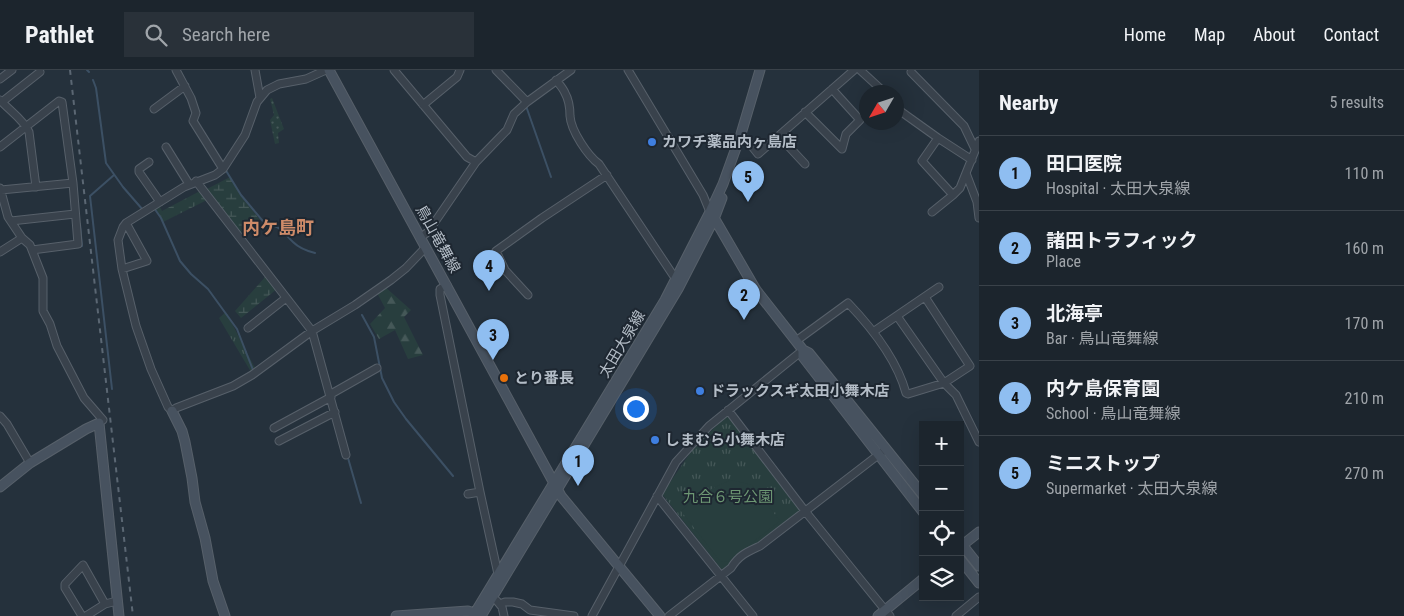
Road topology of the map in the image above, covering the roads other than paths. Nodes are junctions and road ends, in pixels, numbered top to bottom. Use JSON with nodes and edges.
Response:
{"nodes":[{"id":1,"x":12,"y":70,"type":"edge"},
{"id":2,"x":176,"y":70,"type":"edge"},
{"id":3,"x":255,"y":70,"type":"edge"},
{"id":4,"x":328,"y":70,"type":"edge"},
{"id":5,"x":394,"y":70,"type":"edge"},
{"id":6,"x":460,"y":70,"type":"edge"},
{"id":7,"x":496,"y":70,"type":"edge"},
{"id":8,"x":571,"y":70,"type":"edge"},
{"id":9,"x":628,"y":70,"type":"edge"},
{"id":10,"x":760,"y":70,"type":"edge"},
{"id":11,"x":766,"y":70,"type":"edge"},
{"id":12,"x":854,"y":70,"type":"edge"},
{"id":13,"x":860,"y":70,"type":"edge"},
{"id":14,"x":40,"y":72,"type":"dead end"},
{"id":15,"x":911,"y":72,"type":"dead end"},
{"id":16,"x":0,"y":80,"type":"edge"},
{"id":17,"x":556,"y":80,"type":"junction"},
{"id":18,"x":876,"y":85,"type":"edge"},
{"id":19,"x":185,"y":86,"type":"junction"},
{"id":20,"x":832,"y":89,"type":"junction"},
{"id":21,"x":260,"y":98,"type":"junction"},
{"id":22,"x":1,"y":101,"type":"edge"},
{"id":23,"x":527,"y":102,"type":"junction"},
{"id":24,"x":422,"y":105,"type":"junction"},
{"id":25,"x":154,"y":109,"type":"dead end"},
{"id":26,"x":805,"y":112,"type":"junction"},
{"id":27,"x":904,"y":114,"type":"edge"},
{"id":28,"x":27,"y":126,"type":"junction"},
{"id":29,"x":778,"y":136,"type":"junction"},
{"id":30,"x":938,"y":138,"type":"junction"},
{"id":31,"x":746,"y":139,"type":"junction"},
{"id":32,"x":979,"y":140,"type":"edge"},
{"id":33,"x":0,"y":147,"type":"edge"},
{"id":34,"x":166,"y":147,"type":"dead end"},
{"id":35,"x":975,"y":154,"type":"edge"},
{"id":36,"x":149,"y":162,"type":"dead end"},
{"id":37,"x":476,"y":162,"type":"junction"},
{"id":38,"x":805,"y":164,"type":"dead end"},
{"id":39,"x":223,"y":168,"type":"junction"},
{"id":40,"x":966,"y":173,"type":"junction"},
{"id":41,"x":606,"y":175,"type":"junction"},
{"id":42,"x":193,"y":182,"type":"junction"},
{"id":43,"x":73,"y":183,"type":"junction"},
{"id":44,"x":36,"y":187,"type":"junction"},
{"id":45,"x":0,"y":189,"type":"edge"},
{"id":46,"x":953,"y":195,"type":"junction"},
{"id":47,"x":160,"y":202,"type":"junction"},
{"id":48,"x":932,"y":212,"type":"dead end"},
{"id":49,"x":75,"y":214,"type":"junction"},
{"id":50,"x":712,"y":215,"type":"junction"},
{"id":51,"x":979,"y":218,"type":"edge"},
{"id":52,"x":11,"y":221,"type":"junction"},
{"id":53,"x":126,"y":223,"type":"junction"},
{"id":54,"x":421,"y":237,"type":"junction"},
{"id":55,"x":22,"y":238,"type":"junction"},
{"id":56,"x":426,"y":247,"type":"junction"},
{"id":57,"x":32,"y":250,"type":"junction"},
{"id":58,"x":0,"y":252,"type":"edge"},
{"id":59,"x":122,"y":269,"type":"junction"},
{"id":60,"x":680,"y":279,"type":"junction"},
{"id":61,"x":448,"y":285,"type":"junction"},
{"id":62,"x":939,"y":287,"type":"dead end"},
{"id":63,"x":528,"y":295,"type":"dead end"},
{"id":64,"x":286,"y":298,"type":"junction"},
{"id":65,"x":925,"y":298,"type":"junction"},
{"id":66,"x":898,"y":316,"type":"junction"},
{"id":67,"x":248,"y":328,"type":"dead end"},
{"id":68,"x":312,"y":331,"type":"junction"},
{"id":69,"x":873,"y":332,"type":"junction"},
{"id":70,"x":796,"y":341,"type":"junction"},
{"id":71,"x":803,"y":350,"type":"junction"},
{"id":72,"x":377,"y":368,"type":"dead end"},
{"id":73,"x":944,"y":383,"type":"junction"},
{"id":74,"x":331,"y":396,"type":"junction"},
{"id":75,"x":728,"y":410,"type":"junction"},
{"id":76,"x":172,"y":411,"type":"junction"},
{"id":77,"x":335,"y":412,"type":"junction"},
{"id":78,"x":0,"y":416,"type":"edge"},
{"id":79,"x":103,"y":420,"type":"dead end"},
{"id":80,"x":274,"y":428,"type":"dead end"},
{"id":81,"x":279,"y":441,"type":"dead end"},
{"id":82,"x":979,"y":442,"type":"edge"},
{"id":83,"x":886,"y":449,"type":"junction"},
{"id":84,"x":346,"y":455,"type":"dead end"},
{"id":85,"x":878,"y":455,"type":"junction"},
{"id":86,"x":30,"y":463,"type":"junction"},
{"id":87,"x":556,"y":486,"type":"junction"},
{"id":88,"x":0,"y":487,"type":"edge"},
{"id":89,"x":919,"y":490,"type":"edge"},
{"id":90,"x":480,"y":492,"type":"junction"},
{"id":91,"x":468,"y":494,"type":"dead end"},
{"id":92,"x":657,"y":496,"type":"junction"},
{"id":93,"x":805,"y":511,"type":"junction"},
{"id":94,"x":922,"y":511,"type":"edge"},
{"id":95,"x":979,"y":532,"type":"edge"},
{"id":96,"x":964,"y":543,"type":"edge"},
{"id":97,"x":964,"y":548,"type":"edge"},
{"id":98,"x":964,"y":565,"type":"edge"},
{"id":99,"x":619,"y":566,"type":"junction"},
{"id":100,"x":979,"y":566,"type":"edge"},
{"id":101,"x":498,"y":574,"type":"junction"},
{"id":102,"x":722,"y":575,"type":"junction"},
{"id":103,"x":919,"y":583,"type":"edge"},
{"id":104,"x":979,"y":583,"type":"edge"},
{"id":105,"x":490,"y":596,"type":"junction"},
{"id":106,"x":979,"y":597,"type":"edge"},
{"id":107,"x":117,"y":601,"type":"junction"},
{"id":108,"x":105,"y":604,"type":"junction"},
{"id":109,"x":500,"y":604,"type":"junction"},
{"id":110,"x":885,"y":614,"type":"edge"},
{"id":111,"x":478,"y":615,"type":"edge"},
{"id":112,"x":82,"y":616,"type":"edge"},
{"id":113,"x":86,"y":616,"type":"edge"},
{"id":114,"x":119,"y":616,"type":"edge"},
{"id":115,"x":225,"y":616,"type":"edge"},
{"id":116,"x":396,"y":616,"type":"edge"},
{"id":117,"x":504,"y":616,"type":"edge"},
{"id":118,"x":574,"y":616,"type":"edge"},
{"id":119,"x":592,"y":616,"type":"edge"},
{"id":120,"x":660,"y":616,"type":"edge"},
{"id":121,"x":669,"y":616,"type":"edge"},
{"id":122,"x":753,"y":616,"type":"edge"},
{"id":123,"x":956,"y":616,"type":"edge"}],
"edges":[{"from":1,"to":16,"type":"street"},
{"from":2,"to":19,"type":"street"},
{"from":3,"to":21,"type":"street"},
{"from":4,"to":21,"type":"street"},
{"from":4,"to":54,"type":"main road","name":"鳥山竜舞線"},
{"from":5,"to":24,"type":"street"},
{"from":6,"to":24,"type":"street"},
{"from":7,"to":23,"type":"street"},
{"from":8,"to":17,"type":"street"},
{"from":9,"to":50,"type":"street"},
{"from":10,"to":50,"type":"main road","name":"太田大泉線"},
{"from":11,"to":31,"type":"main road","name":"太田大泉線"},
{"from":12,"to":20,"type":"street"},
{"from":13,"to":18,"type":"street"},
{"from":14,"to":22,"type":"street"},
{"from":15,"to":35,"type":"street"},
{"from":17,"to":23,"type":"street"},
{"from":17,"to":41,"type":"street"},
{"from":19,"to":25,"type":"street"},
{"from":19,"to":39,"type":"street"},
{"from":20,"to":26,"type":"street"},
{"from":20,"to":26,"type":"street"},
{"from":21,"to":39,"type":"street"},
{"from":22,"to":28,"type":"street"},
{"from":23,"to":37,"type":"street"},
{"from":24,"to":37,"type":"street"},
{"from":26,"to":29,"type":"street"},
{"from":27,"to":30,"type":"street"},
{"from":28,"to":33,"type":"street"},
{"from":28,"to":43,"type":"street"},
{"from":28,"to":44,"type":"street"},
{"from":29,"to":31,"type":"street"},
{"from":29,"to":38,"type":"street"},
{"from":30,"to":35,"type":"street"},
{"from":30,"to":46,"type":"street"},
{"from":31,"to":50,"type":"main road","name":"太田大泉線"},
{"from":32,"to":35,"type":"street"},
{"from":34,"to":42,"type":"street"},
{"from":35,"to":40,"type":"street"},
{"from":36,"to":47,"type":"street"},
{"from":37,"to":54,"type":"street"},
{"from":39,"to":42,"type":"street"},
{"from":40,"to":46,"type":"street"},
{"from":40,"to":51,"type":"street"},
{"from":41,"to":60,"type":"street"},
{"from":41,"to":63,"type":"street"},
{"from":42,"to":47,"type":"street"},
{"from":42,"to":64,"type":"street"},
{"from":43,"to":44,"type":"street"},
{"from":43,"to":49,"type":"street"},
{"from":44,"to":45,"type":"street"},
{"from":45,"to":52,"type":"street"},
{"from":46,"to":48,"type":"street"},
{"from":47,"to":53,"type":"street"},
{"from":49,"to":52,"type":"street"},
{"from":49,"to":57,"type":"street"},
{"from":50,"to":60,"type":"main road","name":"太田大泉線"},
{"from":50,"to":70,"type":"main road"},
{"from":52,"to":55,"type":"street"},
{"from":53,"to":59,"type":"street"},
{"from":53,"to":59,"type":"street"},
{"from":54,"to":56,"type":"main road","name":"鳥山竜舞線"},
{"from":55,"to":57,"type":"street"},
{"from":55,"to":58,"type":"street"},
{"from":56,"to":61,"type":"main road","name":"鳥山竜舞線"},
{"from":56,"to":68,"type":"street"},
{"from":57,"to":79,"type":"street"},
{"from":59,"to":76,"type":"street"},
{"from":60,"to":87,"type":"main road","name":"太田大泉線"},
{"from":61,"to":87,"type":"main road","name":"鳥山竜舞線"},
{"from":61,"to":90,"type":"street"},
{"from":62,"to":65,"type":"street"},
{"from":64,"to":67,"type":"street"},
{"from":64,"to":68,"type":"street"},
{"from":65,"to":66,"type":"street"},
{"from":65,"to":73,"type":"street"},
{"from":66,"to":69,"type":"street"},
{"from":66,"to":73,"type":"street"},
{"from":68,"to":74,"type":"street"},
{"from":68,"to":76,"type":"street"},
{"from":69,"to":70,"type":"street"},
{"from":69,"to":73,"type":"street"},
{"from":70,"to":71,"type":"main road"},
{"from":71,"to":75,"type":"street"},
{"from":71,"to":83,"type":"main road"},
{"from":71,"to":85,"type":"main road"},
{"from":72,"to":74,"type":"street"},
{"from":73,"to":82,"type":"street"},
{"from":74,"to":77,"type":"street"},
{"from":74,"to":80,"type":"street"},
{"from":75,"to":92,"type":"street"},
{"from":75,"to":93,"type":"street"},
{"from":76,"to":115,"type":"main road"},
{"from":77,"to":81,"type":"street"},
{"from":77,"to":84,"type":"street"},
{"from":78,"to":86,"type":"street"},
{"from":83,"to":85,"type":"street"},
{"from":83,"to":89,"type":"main road"},
{"from":85,"to":93,"type":"street"},
{"from":85,"to":94,"type":"main road"},
{"from":86,"to":88,"type":"main road"},
{"from":86,"to":107,"type":"main road"},
{"from":87,"to":99,"type":"main road","name":"鳥山竜舞線"},
{"from":87,"to":101,"type":"main road","name":"太田大泉線"},
{"from":87,"to":105,"type":"main road","name":"太田大泉線"},
{"from":90,"to":91,"type":"street"},
{"from":90,"to":101,"type":"street"},
{"from":92,"to":99,"type":"street"},
{"from":92,"to":102,"type":"street"},
{"from":93,"to":102,"type":"street"},
{"from":93,"to":110,"type":"street"},
{"from":95,"to":96,"type":"main road"},
{"from":97,"to":100,"type":"main road"},
{"from":98,"to":104,"type":"main road"},
{"from":99,"to":119,"type":"street"},
{"from":99,"to":120,"type":"main road","name":"鳥山竜舞線"},
{"from":101,"to":105,"type":"main road","name":"太田大泉線"},
{"from":102,"to":121,"type":"street"},
{"from":102,"to":122,"type":"street"},
{"from":103,"to":110,"type":"main road"},
{"from":105,"to":109,"type":"street"},
{"from":105,"to":111,"type":"main road","name":"太田大泉線"},
{"from":106,"to":123,"type":"street"},
{"from":107,"to":108,"type":"street"},
{"from":107,"to":114,"type":"main road"},
{"from":108,"to":112,"type":"street"},
{"from":108,"to":113,"type":"street"},
{"from":109,"to":117,"type":"street"},
{"from":109,"to":118,"type":"street"},
{"from":111,"to":116,"type":"main road"}]}
